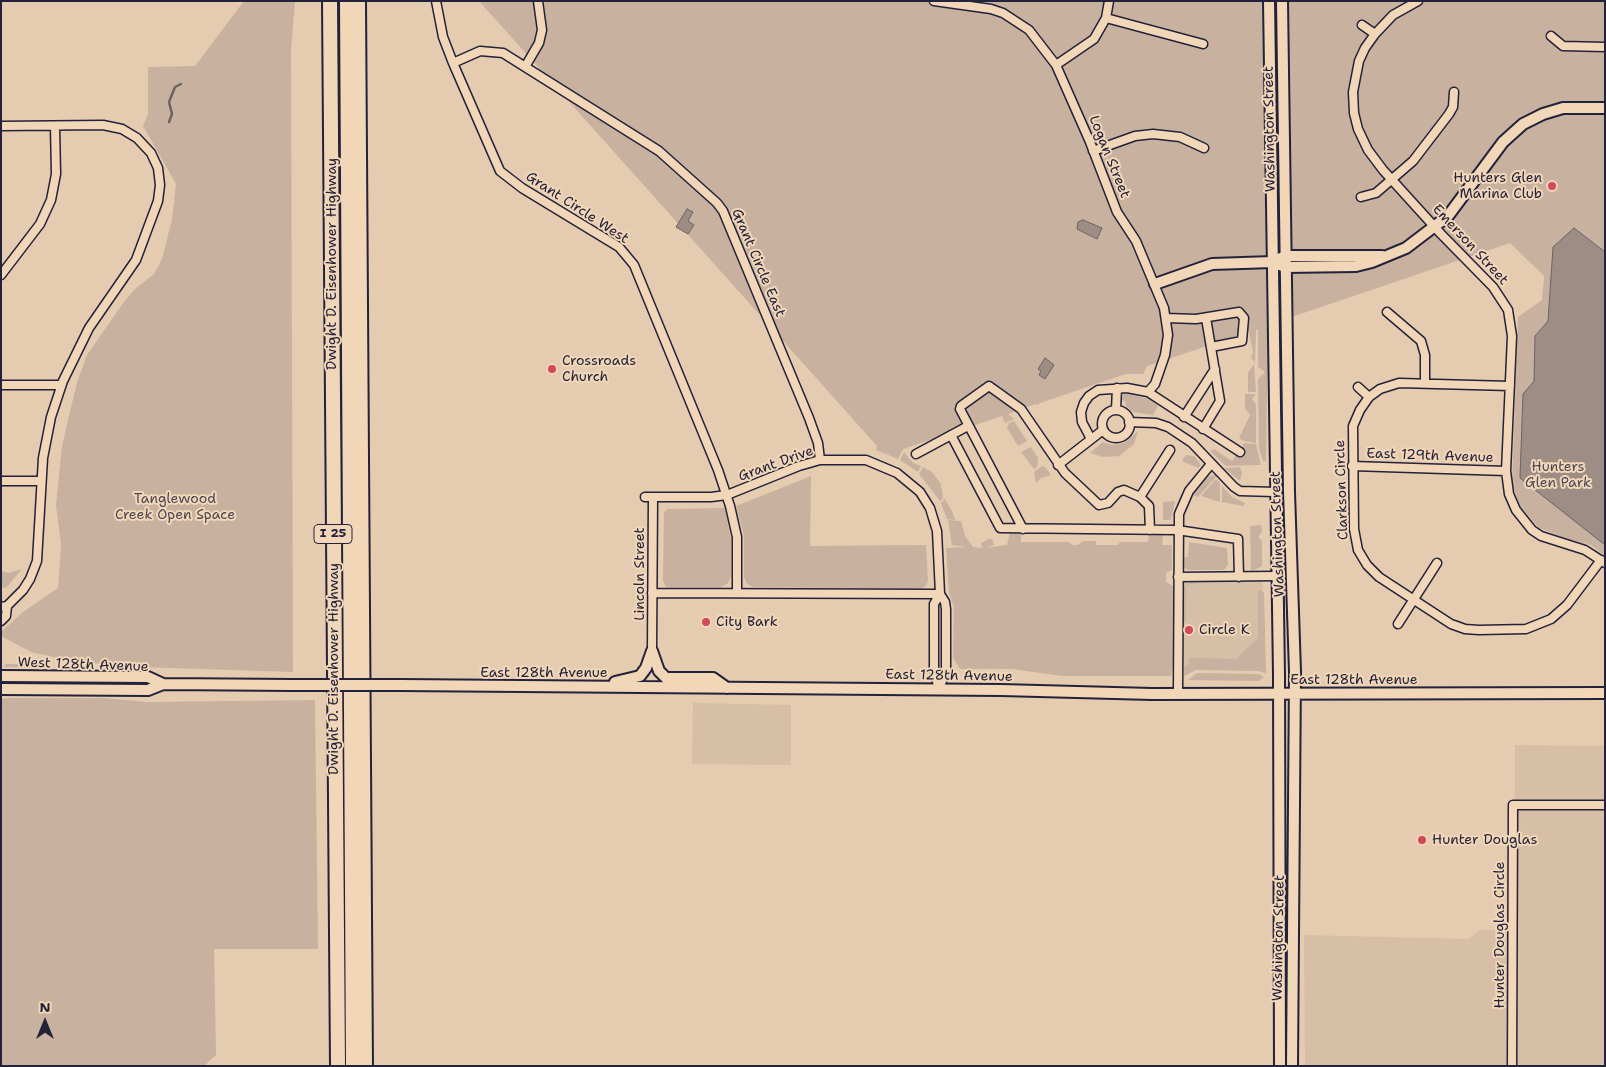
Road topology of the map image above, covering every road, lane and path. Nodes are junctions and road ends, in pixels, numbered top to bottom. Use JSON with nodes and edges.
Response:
{"nodes":[{"id":1,"x":330,"y":1,"type":"edge"},
{"id":2,"x":338,"y":1,"type":"edge"},
{"id":3,"x":347,"y":1,"type":"edge"},
{"id":4,"x":358,"y":1,"type":"edge"},
{"id":5,"x":436,"y":1,"type":"edge"},
{"id":6,"x":538,"y":1,"type":"edge"},
{"id":7,"x":934,"y":1,"type":"edge"},
{"id":8,"x":1109,"y":1,"type":"edge"},
{"id":9,"x":1269,"y":1,"type":"edge"},
{"id":10,"x":1282,"y":1,"type":"edge"},
{"id":11,"x":1418,"y":1,"type":"edge"},
{"id":12,"x":1106,"y":18,"type":"junction"},
{"id":13,"x":1362,"y":25,"type":"dead end"},
{"id":14,"x":1374,"y":34,"type":"junction"},
{"id":15,"x":1551,"y":36,"type":"dead end"},
{"id":16,"x":1203,"y":44,"type":"dead end"},
{"id":17,"x":1605,"y":48,"type":"edge"},
{"id":18,"x":453,"y":62,"type":"junction"},
{"id":19,"x":1056,"y":65,"type":"junction"},
{"id":20,"x":525,"y":66,"type":"junction"},
{"id":21,"x":1454,"y":92,"type":"dead end"},
{"id":22,"x":1605,"y":108,"type":"edge"},
{"id":23,"x":1,"y":126,"type":"edge"},
{"id":24,"x":56,"y":126,"type":"junction"},
{"id":25,"x":1204,"y":148,"type":"dead end"},
{"id":26,"x":1094,"y":151,"type":"junction"},
{"id":27,"x":1392,"y":180,"type":"junction"},
{"id":28,"x":1361,"y":197,"type":"dead end"},
{"id":29,"x":1435,"y":228,"type":"junction"},
{"id":30,"x":1285,"y":256,"type":"junction"},
{"id":31,"x":1384,"y":256,"type":"junction"},
{"id":32,"x":1273,"y":262,"type":"junction"},
{"id":33,"x":1285,"y":267,"type":"junction"},
{"id":34,"x":1,"y":275,"type":"edge"},
{"id":35,"x":1155,"y":284,"type":"junction"},
{"id":36,"x":1388,"y":312,"type":"dead end"},
{"id":37,"x":1166,"y":318,"type":"junction"},
{"id":38,"x":1206,"y":318,"type":"junction"},
{"id":39,"x":1211,"y":347,"type":"junction"},
{"id":40,"x":1215,"y":369,"type":"junction"},
{"id":41,"x":1425,"y":383,"type":"junction"},
{"id":42,"x":1,"y":385,"type":"edge"},
{"id":43,"x":61,"y":385,"type":"junction"},
{"id":44,"x":1510,"y":386,"type":"junction"},
{"id":45,"x":1358,"y":387,"type":"dead end"},
{"id":46,"x":1117,"y":388,"type":"junction"},
{"id":47,"x":1148,"y":392,"type":"junction"},
{"id":48,"x":1369,"y":397,"type":"junction"},
{"id":49,"x":1116,"y":410,"type":"junction"},
{"id":50,"x":1184,"y":417,"type":"junction"},
{"id":51,"x":1129,"y":422,"type":"junction"},
{"id":52,"x":968,"y":426,"type":"junction"},
{"id":53,"x":1203,"y":429,"type":"junction"},
{"id":54,"x":1103,"y":430,"type":"junction"},
{"id":55,"x":950,"y":436,"type":"junction"},
{"id":56,"x":1091,"y":439,"type":"junction"},
{"id":57,"x":1170,"y":450,"type":"dead end"},
{"id":58,"x":1240,"y":452,"type":"dead end"},
{"id":59,"x":916,"y":454,"type":"dead end"},
{"id":60,"x":820,"y":460,"type":"junction"},
{"id":61,"x":1211,"y":464,"type":"junction"},
{"id":62,"x":1058,"y":465,"type":"junction"},
{"id":63,"x":1352,"y":466,"type":"junction"},
{"id":64,"x":1506,"y":471,"type":"junction"},
{"id":65,"x":1,"y":481,"type":"edge"},
{"id":66,"x":40,"y":481,"type":"junction"},
{"id":67,"x":1276,"y":492,"type":"junction"},
{"id":68,"x":1289,"y":492,"type":"junction"},
{"id":69,"x":727,"y":495,"type":"junction"},
{"id":70,"x":649,"y":497,"type":"joint"},
{"id":71,"x":1140,"y":497,"type":"junction"},
{"id":72,"x":1023,"y":529,"type":"junction"},
{"id":73,"x":1150,"y":530,"type":"junction"},
{"id":74,"x":1178,"y":530,"type":"junction"},
{"id":75,"x":1603,"y":562,"type":"edge"},
{"id":76,"x":1437,"y":563,"type":"dead end"},
{"id":77,"x":1277,"y":576,"type":"junction"},
{"id":78,"x":1178,"y":577,"type":"junction"},
{"id":79,"x":1239,"y":577,"type":"junction"},
{"id":80,"x":652,"y":593,"type":"junction"},
{"id":81,"x":737,"y":593,"type":"junction"},
{"id":82,"x":940,"y":594,"type":"junction"},
{"id":83,"x":1413,"y":599,"type":"junction"},
{"id":84,"x":1,"y":600,"type":"edge"},
{"id":85,"x":4,"y":606,"type":"edge"},
{"id":86,"x":1,"y":621,"type":"edge"},
{"id":87,"x":1398,"y":624,"type":"dead end"},
{"id":88,"x":652,"y":652,"type":"junction"},
{"id":89,"x":2,"y":676,"type":"edge"},
{"id":90,"x":163,"y":684,"type":"junction"},
{"id":91,"x":293,"y":685,"type":"joint"},
{"id":92,"x":592,"y":687,"type":"junction"},
{"id":93,"x":727,"y":688,"type":"junction"},
{"id":94,"x":939,"y":689,"type":"junction"},
{"id":95,"x":3,"y":690,"type":"edge"},
{"id":96,"x":1605,"y":693,"type":"edge"},
{"id":97,"x":1178,"y":694,"type":"junction"},
{"id":98,"x":1278,"y":694,"type":"junction"},
{"id":99,"x":1295,"y":694,"type":"junction"},
{"id":100,"x":1605,"y":805,"type":"edge"},
{"id":101,"x":338,"y":1066,"type":"edge"},
{"id":102,"x":345,"y":1066,"type":"edge"},
{"id":103,"x":354,"y":1066,"type":"edge"},
{"id":104,"x":365,"y":1066,"type":"edge"},
{"id":105,"x":1280,"y":1066,"type":"edge"},
{"id":106,"x":1292,"y":1066,"type":"edge"},
{"id":107,"x":1512,"y":1066,"type":"edge"}],
"edges":[{"from":1,"to":101,"type":"highway","name":"Dwight D. Eisenhower Highway","number":"I 25"},
{"from":2,"to":102,"type":"highway"},
{"from":3,"to":103,"type":"highway"},
{"from":4,"to":104,"type":"highway","name":"Dwight D. Eisenhower Highway","number":"I 25"},
{"from":5,"to":18,"type":"street","name":"Grant Circle West"},
{"from":6,"to":20,"type":"street"},
{"from":7,"to":19,"type":"street","name":"Logan Street"},
{"from":8,"to":12,"type":"street"},
{"from":9,"to":32,"type":"main road","name":"Washington Street"},
{"from":10,"to":30,"type":"main road","name":"Washington Street"},
{"from":11,"to":14,"type":"street","name":"Emerson Street"},
{"from":12,"to":16,"type":"street"},
{"from":12,"to":19,"type":"street"},
{"from":13,"to":14,"type":"street"},
{"from":14,"to":27,"type":"street","name":"Emerson Street"},
{"from":15,"to":17,"type":"street"},
{"from":18,"to":20,"type":"street","name":"Grant Circle East"},
{"from":18,"to":69,"type":"street","name":"Grant Circle West"},
{"from":19,"to":26,"type":"street","name":"Logan Street"},
{"from":20,"to":60,"type":"street","name":"Grant Circle East"},
{"from":21,"to":27,"type":"street"},
{"from":22,"to":29,"type":"main road"},
{"from":23,"to":24,"type":"street"},
{"from":24,"to":34,"type":"street"},
{"from":24,"to":43,"type":"street"},
{"from":25,"to":26,"type":"street"},
{"from":26,"to":35,"type":"street","name":"Logan Street"},
{"from":27,"to":28,"type":"street"},
{"from":27,"to":29,"type":"street","name":"Emerson Street"},
{"from":29,"to":31,"type":"main road"},
{"from":29,"to":44,"type":"street","name":"Emerson Street"},
{"from":30,"to":31,"type":"main road"},
{"from":30,"to":32,"type":"main road"},
{"from":30,"to":33,"type":"main road","name":"Washington Street"},
{"from":31,"to":33,"type":"main road"},
{"from":32,"to":33,"type":"main road"},
{"from":32,"to":35,"type":"main road"},
{"from":32,"to":67,"type":"main road","name":"Washington Street"},
{"from":33,"to":68,"type":"main road","name":"Washington Street"},
{"from":35,"to":37,"type":"street","name":"Logan Street"},
{"from":36,"to":41,"type":"street"},
{"from":37,"to":38,"type":"street"},
{"from":37,"to":47,"type":"street","name":"Logan Street"},
{"from":38,"to":39,"type":"street"},
{"from":38,"to":39,"type":"street"},
{"from":39,"to":40,"type":"street"},
{"from":40,"to":50,"type":"street"},
{"from":40,"to":53,"type":"street"},
{"from":41,"to":44,"type":"street","name":"Clarkson Circle"},
{"from":41,"to":48,"type":"street","name":"Clarkson Circle"},
{"from":42,"to":43,"type":"street"},
{"from":43,"to":66,"type":"street"},
{"from":44,"to":64,"type":"street","name":"Emerson Street"},
{"from":45,"to":48,"type":"street"},
{"from":46,"to":47,"type":"street"},
{"from":46,"to":49,"type":"street"},
{"from":46,"to":56,"type":"street"},
{"from":47,"to":50,"type":"street"},
{"from":48,"to":63,"type":"street","name":"Clarkson Circle"},
{"from":49,"to":51,"type":"street"},
{"from":49,"to":54,"type":"street"},
{"from":50,"to":53,"type":"street"},
{"from":51,"to":54,"type":"street"},
{"from":51,"to":61,"type":"street"},
{"from":52,"to":55,"type":"street"},
{"from":52,"to":62,"type":"street"},
{"from":52,"to":72,"type":"street"},
{"from":53,"to":58,"type":"street"},
{"from":54,"to":56,"type":"street"},
{"from":55,"to":59,"type":"street"},
{"from":55,"to":72,"type":"street"},
{"from":56,"to":62,"type":"street"},
{"from":57,"to":71,"type":"street"},
{"from":60,"to":69,"type":"street","name":"Grant Drive"},
{"from":60,"to":82,"type":"street","name":"Grant Drive"},
{"from":61,"to":67,"type":"street"},
{"from":61,"to":74,"type":"street"},
{"from":62,"to":71,"type":"street"},
{"from":63,"to":64,"type":"street","name":"East 129th Avenue"},
{"from":63,"to":83,"type":"street","name":"Clarkson Circle"},
{"from":64,"to":75,"type":"street","name":"Emerson Street"},
{"from":65,"to":66,"type":"street"},
{"from":66,"to":85,"type":"street"},
{"from":67,"to":68,"type":"main road"},
{"from":67,"to":77,"type":"main road","name":"Washington Street"},
{"from":68,"to":99,"type":"main road","name":"Washington Street"},
{"from":69,"to":70,"type":"street","name":"Grant Drive"},
{"from":69,"to":81,"type":"street","name":"Grant Circle West"},
{"from":70,"to":80,"type":"street","name":"Lincoln Street"},
{"from":71,"to":73,"type":"street"},
{"from":72,"to":73,"type":"street"},
{"from":73,"to":74,"type":"street"},
{"from":74,"to":78,"type":"street"},
{"from":74,"to":79,"type":"street"},
{"from":75,"to":83,"type":"street","name":"Clarkson Circle"},
{"from":76,"to":83,"type":"street"},
{"from":77,"to":79,"type":"street"},
{"from":77,"to":98,"type":"main road","name":"Washington Street"},
{"from":78,"to":79,"type":"street"},
{"from":78,"to":97,"type":"street"},
{"from":80,"to":81,"type":"street"},
{"from":80,"to":88,"type":"street","name":"Lincoln Street"},
{"from":81,"to":82,"type":"street"},
{"from":82,"to":94,"type":"street","name":"Grant Drive"},
{"from":82,"to":94,"type":"street","name":"Grant Drive"},
{"from":83,"to":87,"type":"street"},
{"from":84,"to":85,"type":"street"},
{"from":85,"to":86,"type":"street"},
{"from":88,"to":92,"type":"main road"},
{"from":88,"to":93,"type":"main road"},
{"from":89,"to":90,"type":"main road","name":"West 128th Avenue"},
{"from":90,"to":91,"type":"main road","name":"West 128th Avenue"},
{"from":90,"to":95,"type":"main road","name":"West 128th Avenue"},
{"from":91,"to":92,"type":"main road","name":"East 128th Avenue","bridge":true},
{"from":92,"to":93,"type":"main road","name":"East 128th Avenue"},
{"from":93,"to":94,"type":"main road","name":"East 128th Avenue"},
{"from":94,"to":97,"type":"main road","name":"East 128th Avenue"},
{"from":96,"to":99,"type":"main road","name":"East 128th Avenue"},
{"from":97,"to":98,"type":"main road","name":"East 128th Avenue"},
{"from":98,"to":99,"type":"main road","name":"East 128th Avenue"},
{"from":98,"to":105,"type":"main road","name":"Washington Street"},
{"from":99,"to":106,"type":"main road","name":"Washington Street"},
{"from":100,"to":107,"type":"street","name":"Hunter Douglas Circle"}]}
